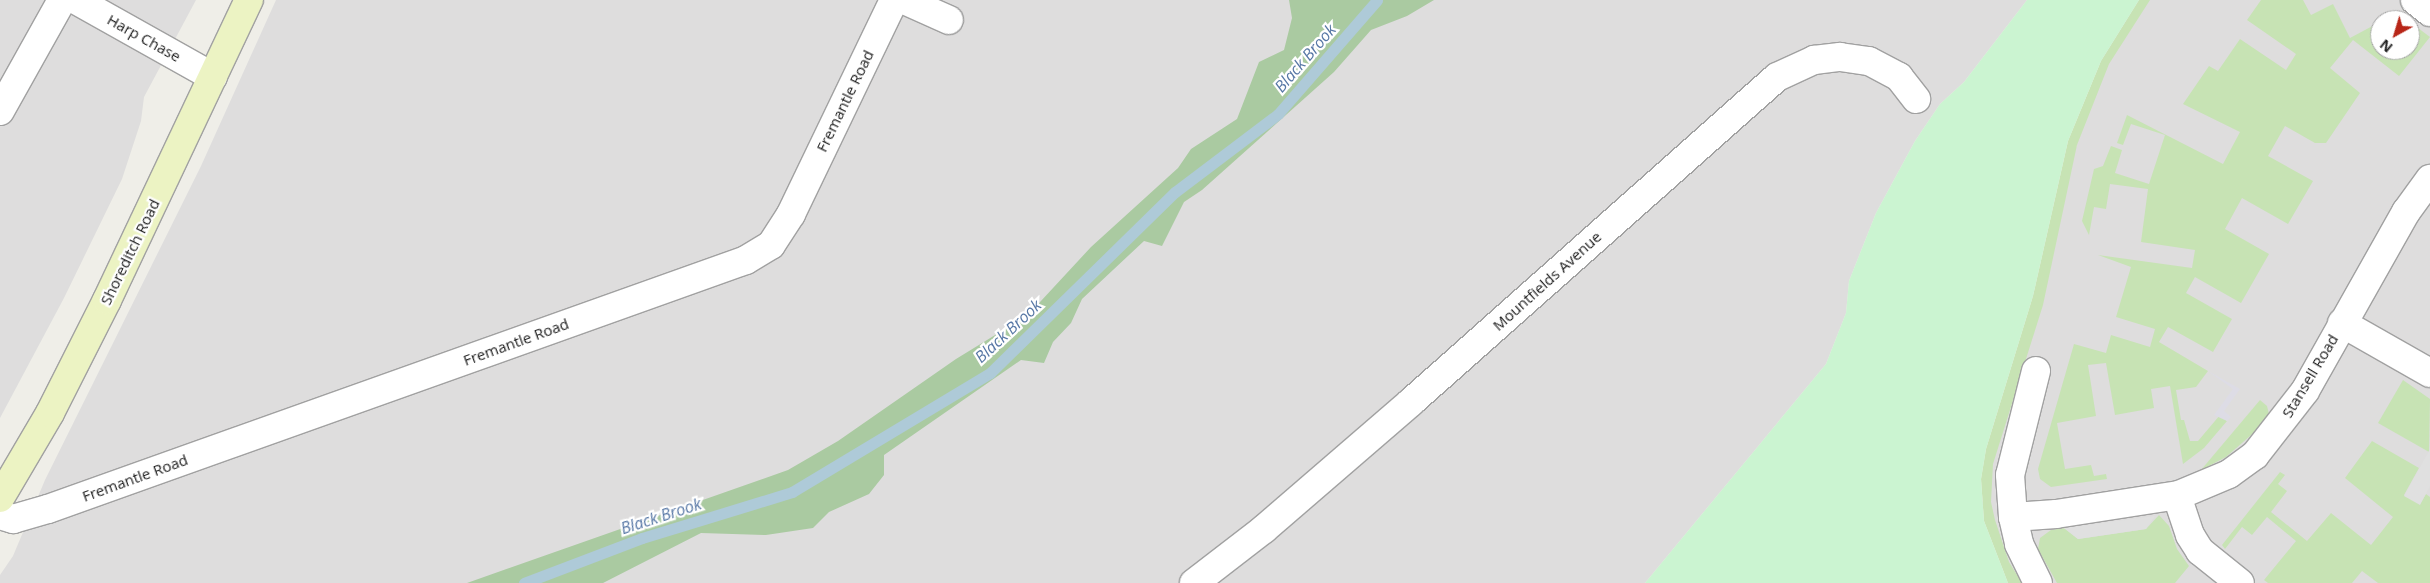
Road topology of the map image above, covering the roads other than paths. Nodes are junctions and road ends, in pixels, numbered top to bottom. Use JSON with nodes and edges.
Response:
{"nodes":[{"id":1,"x":62,"y":0,"type":"edge"},
{"id":2,"x":76,"y":0,"type":"edge"},
{"id":3,"x":249,"y":0,"type":"edge"},
{"id":4,"x":894,"y":0,"type":"edge"},
{"id":5,"x":904,"y":0,"type":"edge"},
{"id":6,"x":2415,"y":0,"type":"edge"},
{"id":7,"x":2430,"y":12,"type":"edge"},
{"id":8,"x":949,"y":20,"type":"dead end"},
{"id":9,"x":213,"y":77,"type":"junction"},
{"id":10,"x":1916,"y":99,"type":"dead end"},
{"id":11,"x":0,"y":111,"type":"edge"},
{"id":12,"x":2430,"y":179,"type":"edge"},
{"id":13,"x":2342,"y":323,"type":"junction"},
{"id":14,"x":2036,"y":371,"type":"dead end"},
{"id":15,"x":2430,"y":373,"type":"edge"},
{"id":16,"x":2176,"y":496,"type":"junction"},
{"id":17,"x":0,"y":498,"type":"edge"},
{"id":18,"x":0,"y":515,"type":"edge"},
{"id":19,"x":2012,"y":517,"type":"junction"},
{"id":20,"x":1194,"y":583,"type":"edge"},
{"id":21,"x":2038,"y":583,"type":"edge"},
{"id":22,"x":2240,"y":583,"type":"edge"}],
"edges":[{"from":1,"to":11,"type":"street"},
{"from":2,"to":9,"type":"street","name":"Harp Chase"},
{"from":3,"to":9,"type":"main road","name":"Shoreditch Road"},
{"from":4,"to":18,"type":"street","name":"Fremantle Road"},
{"from":5,"to":8,"type":"street"},
{"from":6,"to":7,"type":"street"},
{"from":9,"to":17,"type":"main road","name":"Shoreditch Road"},
{"from":10,"to":20,"type":"street","name":"Mountfields Avenue"},
{"from":12,"to":13,"type":"street","name":"Stansell Road"},
{"from":13,"to":15,"type":"street"},
{"from":13,"to":16,"type":"street","name":"Stansell Road"},
{"from":14,"to":19,"type":"street"},
{"from":16,"to":19,"type":"street","name":"Stansell Road"},
{"from":16,"to":22,"type":"street"},
{"from":19,"to":21,"type":"street"}]}
